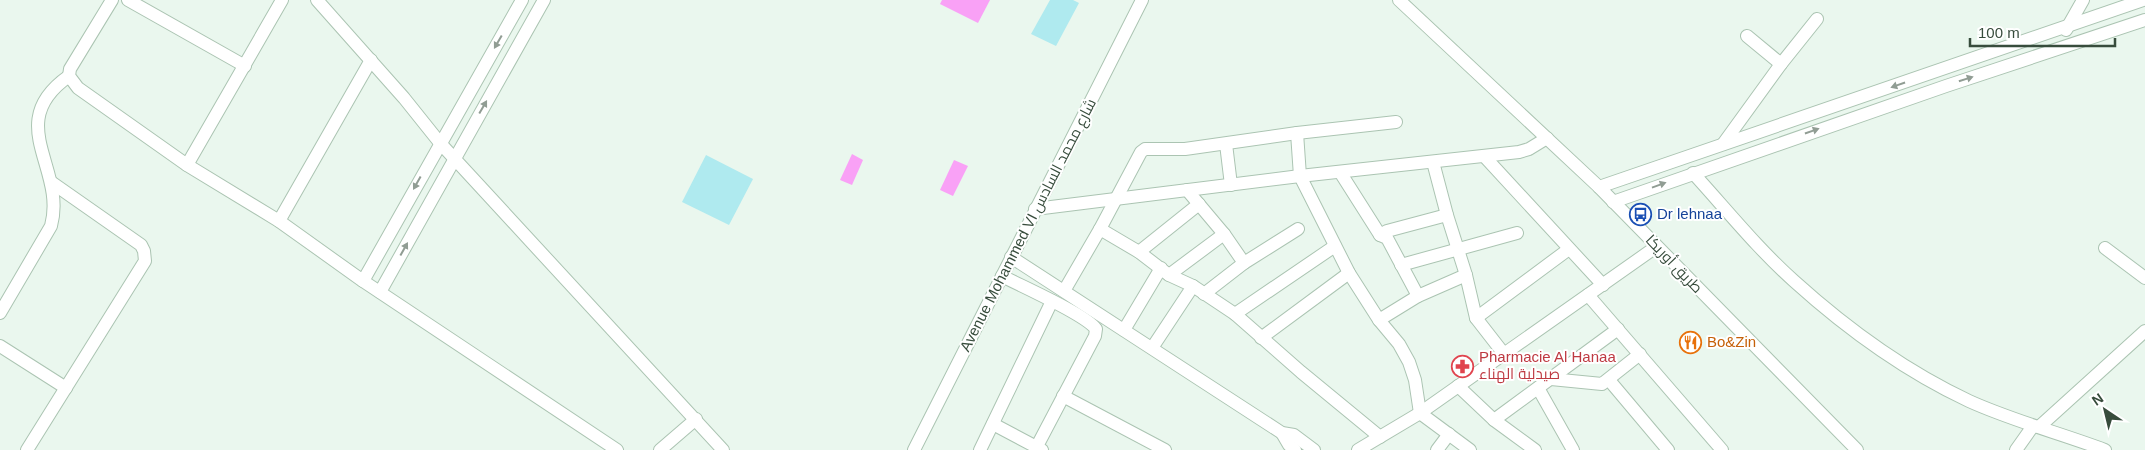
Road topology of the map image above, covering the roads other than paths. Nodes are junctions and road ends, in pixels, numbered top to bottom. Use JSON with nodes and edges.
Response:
{"nodes":[{"id":1,"x":112,"y":0,"type":"edge"},
{"id":2,"x":128,"y":0,"type":"edge"},
{"id":3,"x":282,"y":0,"type":"edge"},
{"id":4,"x":317,"y":0,"type":"edge"},
{"id":5,"x":544,"y":0,"type":"edge"},
{"id":6,"x":1142,"y":0,"type":"edge"},
{"id":7,"x":1399,"y":0,"type":"edge"},
{"id":8,"x":2083,"y":0,"type":"edge"},
{"id":9,"x":2143,"y":0,"type":"edge"},
{"id":10,"x":521,"y":2,"type":"edge"},
{"id":11,"x":536,"y":14,"type":"junction"},
{"id":12,"x":1817,"y":19,"type":"dead end"},
{"id":13,"x":2145,"y":20,"type":"edge"},
{"id":14,"x":2066,"y":28,"type":"junction"},
{"id":15,"x":1747,"y":36,"type":"dead end"},
{"id":16,"x":2044,"y":36,"type":"junction"},
{"id":17,"x":2071,"y":44,"type":"junction"},
{"id":18,"x":2048,"y":52,"type":"junction"},
{"id":19,"x":371,"y":60,"type":"junction"},
{"id":20,"x":1781,"y":64,"type":"junction"},
{"id":21,"x":244,"y":66,"type":"junction"},
{"id":22,"x":69,"y":76,"type":"junction"},
{"id":23,"x":1396,"y":122,"type":"dead end"},
{"id":24,"x":1297,"y":133,"type":"junction"},
{"id":25,"x":1546,"y":138,"type":"junction"},
{"id":26,"x":440,"y":143,"type":"junction"},
{"id":27,"x":1226,"y":144,"type":"junction"},
{"id":28,"x":1723,"y":144,"type":"junction"},
{"id":29,"x":1484,"y":156,"type":"junction"},
{"id":30,"x":454,"y":158,"type":"junction"},
{"id":31,"x":1433,"y":162,"type":"junction"},
{"id":32,"x":187,"y":165,"type":"junction"},
{"id":33,"x":1340,"y":172,"type":"junction"},
{"id":34,"x":1692,"y":172,"type":"junction"},
{"id":35,"x":1300,"y":176,"type":"junction"},
{"id":36,"x":51,"y":182,"type":"junction"},
{"id":37,"x":1230,"y":185,"type":"junction"},
{"id":38,"x":1599,"y":187,"type":"junction"},
{"id":39,"x":1188,"y":190,"type":"junction"},
{"id":40,"x":1116,"y":199,"type":"junction"},
{"id":41,"x":1613,"y":202,"type":"junction"},
{"id":42,"x":1199,"y":204,"type":"junction"},
{"id":43,"x":1036,"y":209,"type":"junction"},
{"id":44,"x":1447,"y":215,"type":"junction"},
{"id":45,"x":279,"y":221,"type":"junction"},
{"id":46,"x":1100,"y":229,"type":"junction"},
{"id":47,"x":1298,"y":229,"type":"dead end"},
{"id":48,"x":1517,"y":233,"type":"dead end"},
{"id":49,"x":1224,"y":234,"type":"junction"},
{"id":50,"x":1380,"y":235,"type":"junction"},
{"id":51,"x":1335,"y":246,"type":"junction"},
{"id":52,"x":1656,"y":247,"type":"junction"},
{"id":53,"x":1457,"y":248,"type":"junction"},
{"id":54,"x":2105,"y":248,"type":"dead end"},
{"id":55,"x":1569,"y":249,"type":"junction"},
{"id":56,"x":1139,"y":252,"type":"junction"},
{"id":57,"x":1011,"y":257,"type":"junction"},
{"id":58,"x":1244,"y":263,"type":"junction"},
{"id":59,"x":1401,"y":265,"type":"junction"},
{"id":60,"x":1165,"y":272,"type":"junction"},
{"id":61,"x":1349,"y":273,"type":"junction"},
{"id":62,"x":1002,"y":276,"type":"junction"},
{"id":63,"x":1466,"y":276,"type":"junction"},
{"id":64,"x":2145,"y":278,"type":"edge"},
{"id":65,"x":363,"y":281,"type":"junction"},
{"id":66,"x":1602,"y":285,"type":"junction"},
{"id":67,"x":1193,"y":286,"type":"junction"},
{"id":68,"x":1064,"y":291,"type":"junction"},
{"id":69,"x":380,"y":292,"type":"junction"},
{"id":70,"x":1204,"y":294,"type":"junction"},
{"id":71,"x":1588,"y":295,"type":"junction"},
{"id":72,"x":1418,"y":296,"type":"junction"},
{"id":73,"x":1052,"y":301,"type":"junction"},
{"id":74,"x":0,"y":313,"type":"edge"},
{"id":75,"x":1235,"y":314,"type":"junction"},
{"id":76,"x":1476,"y":318,"type":"junction"},
{"id":77,"x":1379,"y":320,"type":"junction"},
{"id":78,"x":1618,"y":329,"type":"junction"},
{"id":79,"x":1124,"y":330,"type":"junction"},
{"id":80,"x":2145,"y":331,"type":"edge"},
{"id":81,"x":1261,"y":338,"type":"junction"},
{"id":82,"x":0,"y":346,"type":"edge"},
{"id":83,"x":1152,"y":348,"type":"junction"},
{"id":84,"x":1504,"y":354,"type":"junction"},
{"id":85,"x":1640,"y":354,"type":"junction"},
{"id":86,"x":1551,"y":379,"type":"junction"},
{"id":87,"x":1609,"y":380,"type":"junction"},
{"id":88,"x":1458,"y":386,"type":"junction"},
{"id":89,"x":66,"y":388,"type":"junction"},
{"id":90,"x":1538,"y":388,"type":"junction"},
{"id":91,"x":1063,"y":396,"type":"junction"},
{"id":92,"x":1420,"y":413,"type":"junction"},
{"id":93,"x":696,"y":419,"type":"junction"},
{"id":94,"x":1494,"y":420,"type":"junction"},
{"id":95,"x":993,"y":424,"type":"junction"},
{"id":96,"x":2036,"y":426,"type":"junction"},
{"id":97,"x":1449,"y":434,"type":"junction"},
{"id":98,"x":1380,"y":438,"type":"junction"},
{"id":99,"x":1289,"y":443,"type":"edge"},
{"id":100,"x":716,"y":448,"type":"edge"},
{"id":101,"x":1038,"y":449,"type":"edge"},
{"id":102,"x":27,"y":450,"type":"edge"},
{"id":103,"x":617,"y":450,"type":"edge"},
{"id":104,"x":660,"y":450,"type":"edge"},
{"id":105,"x":914,"y":450,"type":"edge"},
{"id":106,"x":980,"y":450,"type":"edge"},
{"id":107,"x":1165,"y":450,"type":"edge"},
{"id":108,"x":1314,"y":450,"type":"edge"},
{"id":109,"x":1358,"y":450,"type":"edge"},
{"id":110,"x":1437,"y":450,"type":"edge"},
{"id":111,"x":1470,"y":450,"type":"edge"},
{"id":112,"x":1535,"y":450,"type":"edge"},
{"id":113,"x":1573,"y":450,"type":"edge"},
{"id":114,"x":1668,"y":450,"type":"edge"},
{"id":115,"x":1722,"y":450,"type":"edge"},
{"id":116,"x":1857,"y":450,"type":"edge"},
{"id":117,"x":2016,"y":450,"type":"edge"},
{"id":118,"x":2104,"y":450,"type":"edge"}],
"edges":[{"from":1,"to":22,"type":"street"},
{"from":2,"to":21,"type":"street"},
{"from":3,"to":21,"type":"street"},
{"from":4,"to":19,"type":"street"},
{"from":5,"to":11,"type":"street"},
{"from":6,"to":43,"type":"street","name":"Avenue Mohammed VI شارع محمد السادس"},
{"from":7,"to":25,"type":"street","name":"طريق أوريكا"},
{"from":8,"to":14,"type":"street"},
{"from":9,"to":14,"type":"street"},
{"from":10,"to":11,"type":"street"},
{"from":10,"to":26,"type":"street","one_way":true},
{"from":30,"to":11,"type":"street","one_way":true},
{"from":12,"to":20,"type":"street"},
{"from":13,"to":17,"type":"street"},
{"from":14,"to":16,"type":"street"},
{"from":14,"to":17,"type":"street"},
{"from":15,"to":20,"type":"street"},
{"from":16,"to":18,"type":"street"},
{"from":16,"to":28,"type":"street","one_way":true},
{"from":17,"to":18,"type":"street"},
{"from":34,"to":18,"type":"street","one_way":true},
{"from":19,"to":26,"type":"street"},
{"from":19,"to":45,"type":"street"},
{"from":20,"to":28,"type":"street"},
{"from":21,"to":32,"type":"street"},
{"from":22,"to":32,"type":"street"},
{"from":22,"to":36,"type":"street"},
{"from":23,"to":24,"type":"street"},
{"from":24,"to":27,"type":"street"},
{"from":24,"to":35,"type":"street"},
{"from":25,"to":29,"type":"street"},
{"from":25,"to":38,"type":"street","name":"طريق أوريكا"},
{"from":26,"to":30,"type":"street"},
{"from":26,"to":65,"type":"street","one_way":true},
{"from":27,"to":37,"type":"street"},
{"from":27,"to":40,"type":"street"},
{"from":28,"to":38,"type":"street"},
{"from":29,"to":31,"type":"street"},
{"from":29,"to":55,"type":"street"},
{"from":69,"to":30,"type":"street","one_way":true},
{"from":30,"to":93,"type":"street"},
{"from":31,"to":33,"type":"street"},
{"from":31,"to":44,"type":"street"},
{"from":32,"to":45,"type":"street"},
{"from":33,"to":35,"type":"street"},
{"from":33,"to":50,"type":"street"},
{"from":41,"to":34,"type":"street","one_way":true},
{"from":34,"to":96,"type":"street"},
{"from":35,"to":37,"type":"street"},
{"from":35,"to":51,"type":"street"},
{"from":36,"to":74,"type":"street"},
{"from":36,"to":89,"type":"street"},
{"from":37,"to":39,"type":"street"},
{"from":38,"to":41,"type":"street","name":"طريق أوريكا"},
{"from":39,"to":40,"type":"street"},
{"from":39,"to":42,"type":"street"},
{"from":40,"to":43,"type":"street"},
{"from":40,"to":46,"type":"street"},
{"from":41,"to":52,"type":"street","name":"طريق أوريكا"},
{"from":42,"to":49,"type":"street"},
{"from":42,"to":56,"type":"street"},
{"from":43,"to":57,"type":"street","name":"Avenue Mohammed VI شارع محمد السادس"},
{"from":44,"to":50,"type":"street"},
{"from":44,"to":53,"type":"street"},
{"from":45,"to":65,"type":"street"},
{"from":46,"to":56,"type":"street"},
{"from":46,"to":68,"type":"street"},
{"from":47,"to":58,"type":"street"},
{"from":48,"to":53,"type":"street"},
{"from":49,"to":58,"type":"street"},
{"from":49,"to":60,"type":"street"},
{"from":50,"to":59,"type":"street"},
{"from":51,"to":61,"type":"street"},
{"from":51,"to":75,"type":"street"},
{"from":52,"to":66,"type":"street"},
{"from":52,"to":116,"type":"street","name":"طريق أوريكا"},
{"from":53,"to":59,"type":"street"},
{"from":53,"to":63,"type":"street"},
{"from":54,"to":64,"type":"street"},
{"from":55,"to":66,"type":"street"},
{"from":55,"to":76,"type":"street"},
{"from":56,"to":60,"type":"street"},
{"from":57,"to":62,"type":"street","name":"Avenue Mohammed VI شارع محمد السادس"},
{"from":57,"to":68,"type":"street"},
{"from":58,"to":70,"type":"street"},
{"from":59,"to":72,"type":"street"},
{"from":60,"to":67,"type":"street"},
{"from":60,"to":79,"type":"street"},
{"from":61,"to":77,"type":"street"},
{"from":61,"to":81,"type":"street"},
{"from":62,"to":73,"type":"street"},
{"from":62,"to":105,"type":"street","name":"Avenue Mohammed VI شارع محمد السادس"},
{"from":63,"to":72,"type":"street"},
{"from":63,"to":76,"type":"street"},
{"from":65,"to":69,"type":"street"},
{"from":66,"to":71,"type":"street"},
{"from":67,"to":70,"type":"street"},
{"from":67,"to":83,"type":"street"},
{"from":68,"to":79,"type":"street"},
{"from":69,"to":103,"type":"street"},
{"from":70,"to":75,"type":"street"},
{"from":71,"to":78,"type":"street"},
{"from":71,"to":84,"type":"street"},
{"from":72,"to":77,"type":"street"},
{"from":73,"to":91,"type":"street"},
{"from":73,"to":95,"type":"street"},
{"from":75,"to":81,"type":"street"},
{"from":76,"to":84,"type":"street"},
{"from":77,"to":92,"type":"street"},
{"from":78,"to":85,"type":"street"},
{"from":78,"to":86,"type":"street"},
{"from":79,"to":83,"type":"street"},
{"from":80,"to":96,"type":"street"},
{"from":81,"to":98,"type":"street"},
{"from":82,"to":89,"type":"street"},
{"from":83,"to":99,"type":"street"},
{"from":84,"to":88,"type":"street"},
{"from":85,"to":87,"type":"street"},
{"from":85,"to":115,"type":"street"},
{"from":86,"to":87,"type":"street"},
{"from":86,"to":90,"type":"street"},
{"from":87,"to":114,"type":"street"},
{"from":88,"to":92,"type":"street"},
{"from":88,"to":94,"type":"street"},
{"from":89,"to":102,"type":"street"},
{"from":90,"to":94,"type":"street"},
{"from":90,"to":113,"type":"street"},
{"from":91,"to":101,"type":"street"},
{"from":91,"to":107,"type":"street"},
{"from":92,"to":97,"type":"street"},
{"from":92,"to":98,"type":"street"},
{"from":93,"to":100,"type":"street"},
{"from":93,"to":104,"type":"street"},
{"from":94,"to":112,"type":"street"},
{"from":95,"to":101,"type":"street"},
{"from":95,"to":106,"type":"street"},
{"from":96,"to":117,"type":"street"},
{"from":96,"to":118,"type":"street"},
{"from":97,"to":110,"type":"street"},
{"from":97,"to":111,"type":"street"},
{"from":98,"to":109,"type":"street"},
{"from":99,"to":108,"type":"street"}]}
